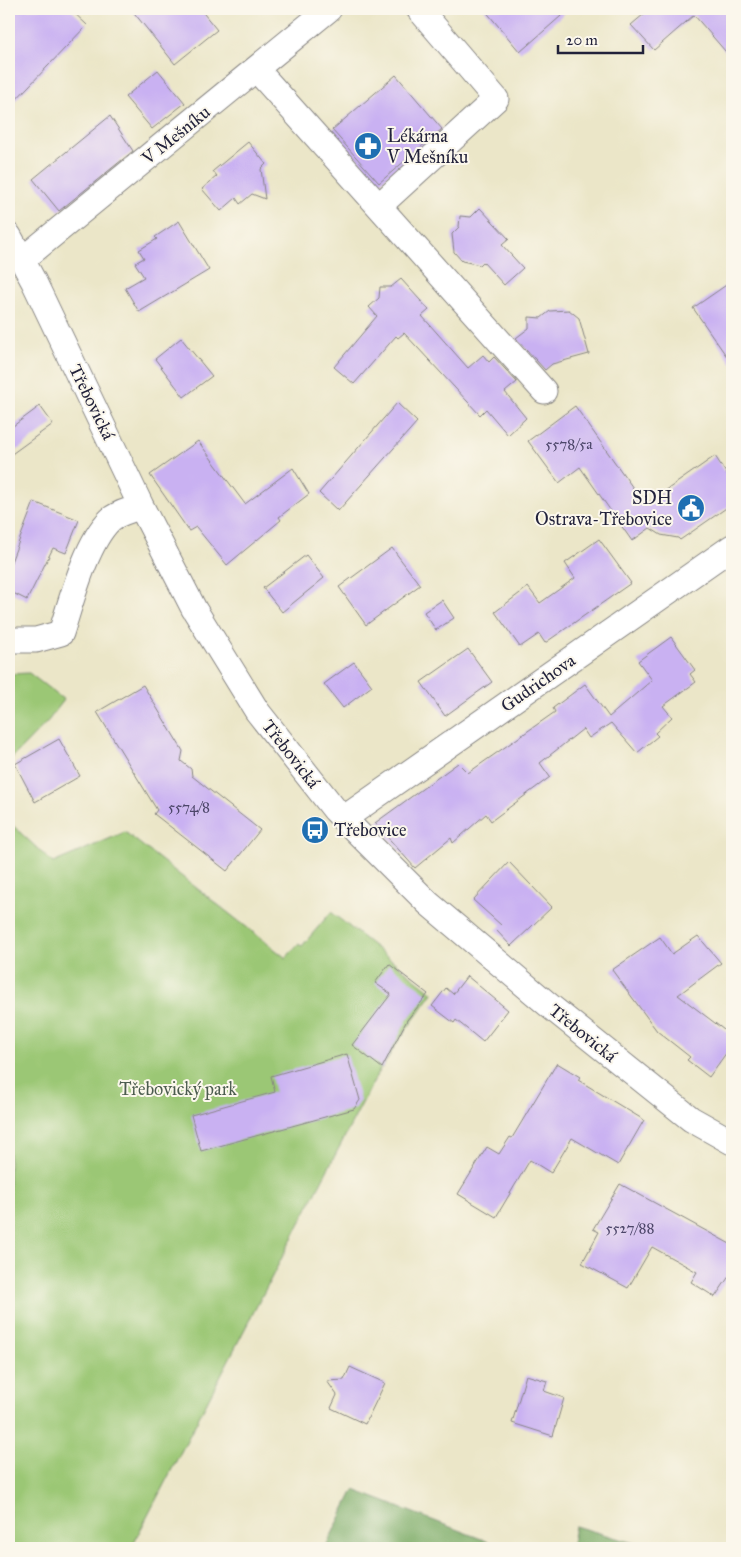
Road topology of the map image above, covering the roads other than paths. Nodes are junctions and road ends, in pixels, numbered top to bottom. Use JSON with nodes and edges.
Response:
{"nodes":[{"id":1,"x":329,"y":9,"type":"edge"},
{"id":2,"x":419,"y":9,"type":"edge"},
{"id":3,"x":256,"y":69,"type":"junction"},
{"id":4,"x":379,"y":206,"type":"junction"},
{"id":5,"x":9,"y":236,"type":"edge"},
{"id":6,"x":22,"y":260,"type":"junction"},
{"id":7,"x":544,"y":391,"type":"dead end"},
{"id":8,"x":141,"y":506,"type":"junction"},
{"id":9,"x":732,"y":547,"type":"edge"},
{"id":10,"x":9,"y":640,"type":"edge"},
{"id":11,"x":343,"y":819,"type":"junction"},
{"id":12,"x":732,"y":1142,"type":"edge"}],
"edges":[{"from":1,"to":3,"type":"street","name":"V Mešníku"},
{"from":2,"to":4,"type":"street"},
{"from":3,"to":4,"type":"street"},
{"from":3,"to":6,"type":"street","name":"V Mešníku"},
{"from":4,"to":7,"type":"street"},
{"from":5,"to":6,"type":"street","name":"Třebovická"},
{"from":6,"to":8,"type":"street","name":"Třebovická"},
{"from":8,"to":10,"type":"street"},
{"from":8,"to":11,"type":"street","name":"Třebovická"},
{"from":9,"to":11,"type":"street","name":"Gudrichova"},
{"from":11,"to":12,"type":"street","name":"Třebovická"}]}
